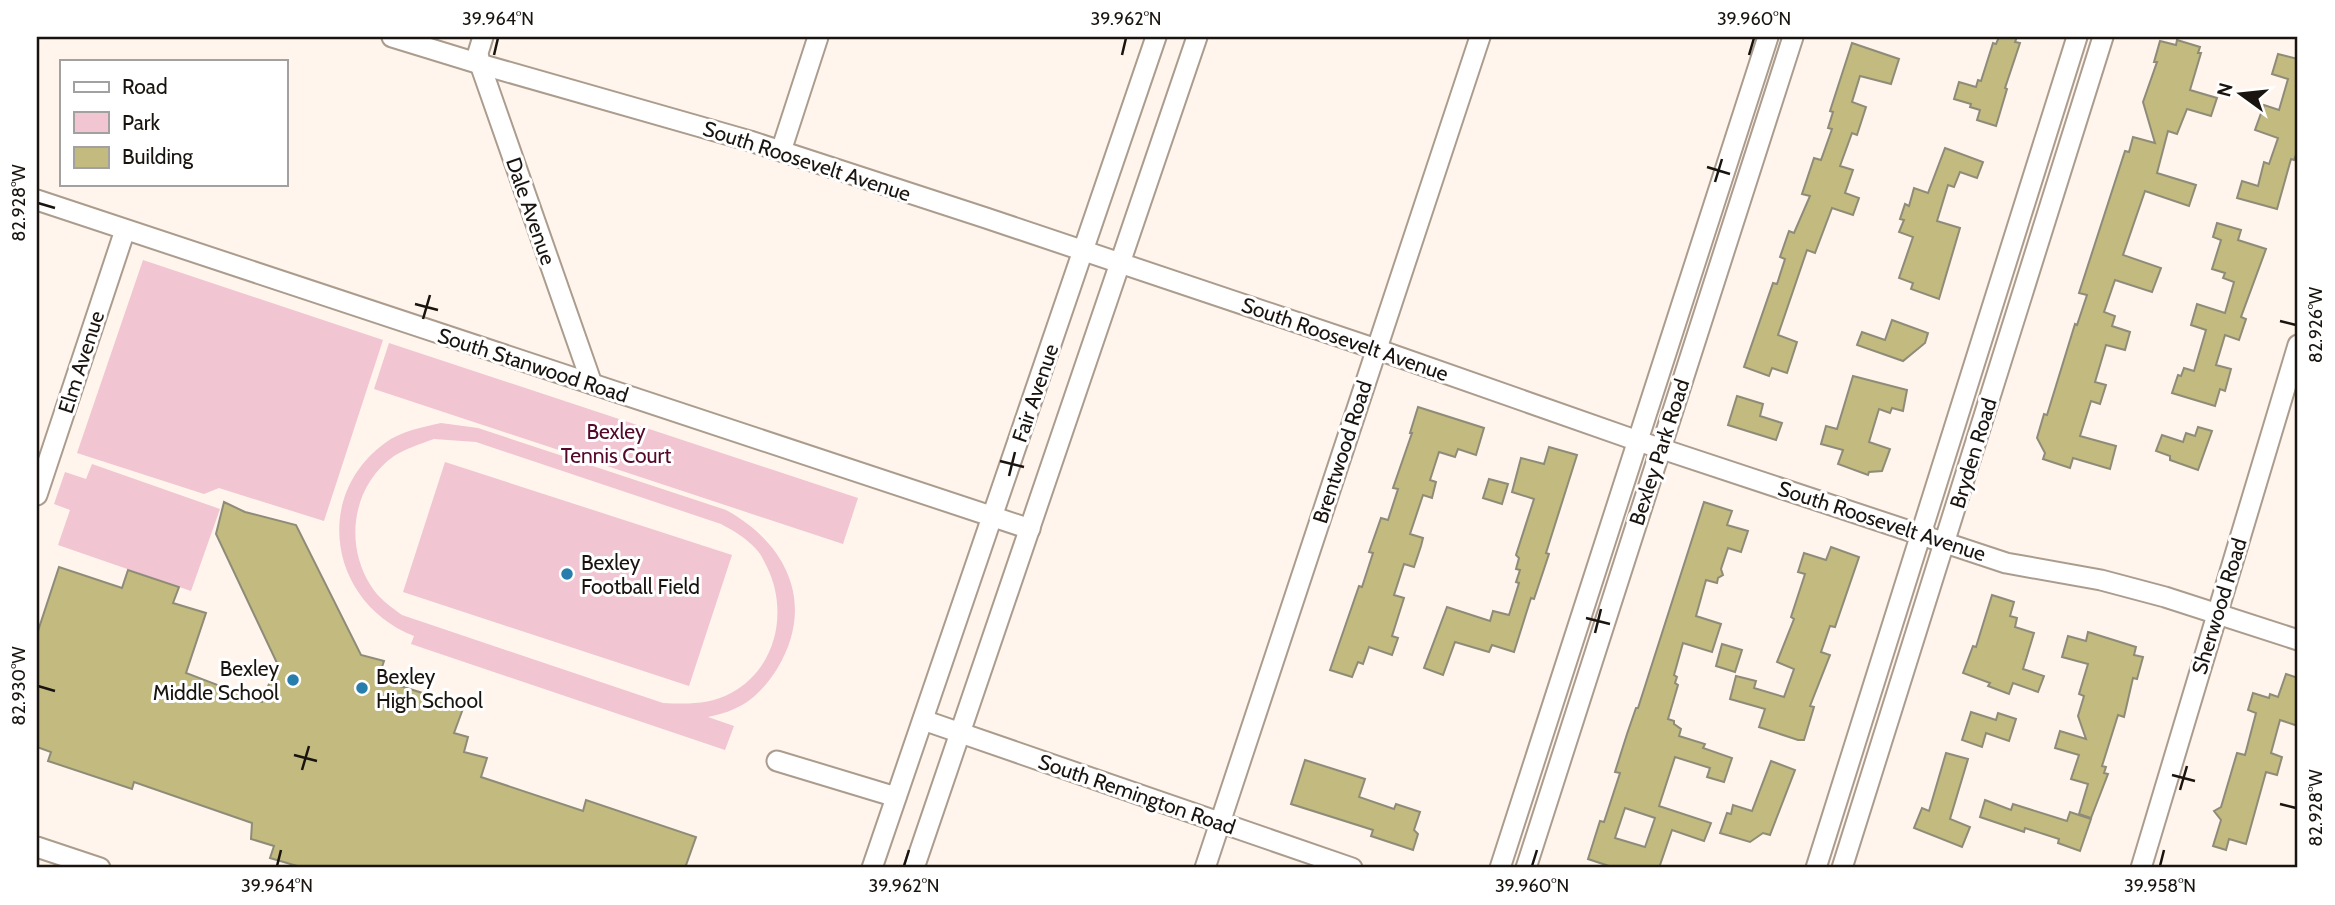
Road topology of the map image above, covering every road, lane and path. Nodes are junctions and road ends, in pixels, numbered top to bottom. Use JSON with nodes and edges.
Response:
{"nodes":[{"id":1,"x":392,"y":37,"type":"edge"},
{"id":2,"x":483,"y":37,"type":"edge"},
{"id":3,"x":818,"y":37,"type":"edge"},
{"id":4,"x":1156,"y":37,"type":"edge"},
{"id":5,"x":1197,"y":37,"type":"edge"},
{"id":6,"x":1480,"y":37,"type":"edge"},
{"id":7,"x":1768,"y":37,"type":"edge"},
{"id":8,"x":1793,"y":37,"type":"edge"},
{"id":9,"x":2077,"y":37,"type":"edge"},
{"id":10,"x":2103,"y":37,"type":"edge"},
{"id":11,"x":480,"y":64,"type":"junction"},
{"id":12,"x":780,"y":151,"type":"junction"},
{"id":13,"x":37,"y":200,"type":"edge"},
{"id":14,"x":125,"y":230,"type":"junction"},
{"id":15,"x":1083,"y":250,"type":"junction"},
{"id":16,"x":1121,"y":262,"type":"junction"},
{"id":17,"x":2298,"y":345,"type":"edge"},
{"id":18,"x":1376,"y":349,"type":"junction"},
{"id":19,"x":592,"y":384,"type":"junction"},
{"id":20,"x":1638,"y":440,"type":"junction"},
{"id":21,"x":1661,"y":447,"type":"junction"},
{"id":22,"x":37,"y":495,"type":"edge"},
{"id":23,"x":992,"y":516,"type":"junction"},
{"id":24,"x":1030,"y":529,"type":"junction"},
{"id":25,"x":1921,"y":534,"type":"junction"},
{"id":26,"x":1945,"y":542,"type":"junction"},
{"id":27,"x":2217,"y":612,"type":"junction"},
{"id":28,"x":2298,"y":640,"type":"edge"},
{"id":29,"x":923,"y":720,"type":"junction"},
{"id":30,"x":960,"y":733,"type":"junction"},
{"id":31,"x":777,"y":761,"type":"dead end"},
{"id":32,"x":897,"y":797,"type":"junction"},
{"id":33,"x":1220,"y":824,"type":"junction"},
{"id":34,"x":37,"y":847,"type":"edge"},
{"id":35,"x":100,"y":868,"type":"edge"},
{"id":36,"x":872,"y":868,"type":"edge"},
{"id":37,"x":914,"y":868,"type":"edge"},
{"id":38,"x":1205,"y":868,"type":"edge"},
{"id":39,"x":1352,"y":868,"type":"edge"},
{"id":40,"x":1500,"y":868,"type":"edge"},
{"id":41,"x":1526,"y":868,"type":"edge"},
{"id":42,"x":1816,"y":868,"type":"edge"},
{"id":43,"x":1842,"y":868,"type":"edge"},
{"id":44,"x":2141,"y":868,"type":"edge"}],
"edges":[{"from":1,"to":11,"type":"street","name":"South Roosevelt Avenue"},
{"from":2,"to":11,"type":"street","name":"Dale Avenue"},
{"from":3,"to":12,"type":"street"},
{"from":4,"to":15,"type":"street","name":"Fair Avenue"},
{"from":5,"to":16,"type":"street","name":"Fair Avenue"},
{"from":6,"to":18,"type":"street","name":"Brentwood Road"},
{"from":7,"to":20,"type":"street","name":"Bexley Park Road"},
{"from":8,"to":21,"type":"street","name":"Bexley Park Road"},
{"from":9,"to":25,"type":"street","name":"Bryden Road"},
{"from":10,"to":26,"type":"street","name":"Bryden Road"},
{"from":11,"to":12,"type":"street","name":"South Roosevelt Avenue"},
{"from":11,"to":19,"type":"street","name":"Dale Avenue"},
{"from":12,"to":15,"type":"street","name":"South Roosevelt Avenue"},
{"from":13,"to":14,"type":"street","name":"South Stanwood Road"},
{"from":14,"to":19,"type":"street","name":"South Stanwood Road"},
{"from":14,"to":22,"type":"street","name":"Elm Avenue"},
{"from":15,"to":16,"type":"street","name":"South Roosevelt Avenue"},
{"from":15,"to":23,"type":"street","name":"Fair Avenue"},
{"from":16,"to":18,"type":"street","name":"South Roosevelt Avenue"},
{"from":16,"to":24,"type":"street","name":"Fair Avenue"},
{"from":17,"to":27,"type":"street","name":"Sherwood Road"},
{"from":18,"to":20,"type":"street","name":"South Roosevelt Avenue"},
{"from":18,"to":33,"type":"street","name":"Brentwood Road"},
{"from":19,"to":23,"type":"street","name":"South Stanwood Road"},
{"from":20,"to":21,"type":"street","name":"South Roosevelt Avenue"},
{"from":20,"to":40,"type":"street","name":"Bexley Park Road"},
{"from":21,"to":25,"type":"street","name":"South Roosevelt Avenue"},
{"from":21,"to":41,"type":"street","name":"Bexley Park Road"},
{"from":23,"to":24,"type":"street","name":"South Stanwood Road"},
{"from":23,"to":29,"type":"street","name":"Fair Avenue"},
{"from":24,"to":30,"type":"street","name":"Fair Avenue"},
{"from":25,"to":26,"type":"street","name":"South Roosevelt Avenue"},
{"from":25,"to":42,"type":"street","name":"Bryden Road"},
{"from":26,"to":27,"type":"street","name":"South Roosevelt Avenue"},
{"from":26,"to":43,"type":"street","name":"Bryden Road"},
{"from":27,"to":28,"type":"street","name":"South Roosevelt Avenue"},
{"from":27,"to":44,"type":"street","name":"Sherwood Road"},
{"from":29,"to":30,"type":"street","name":"South Remington Road"},
{"from":29,"to":32,"type":"street","name":"Fair Avenue"},
{"from":30,"to":33,"type":"street","name":"South Remington Road"},
{"from":30,"to":37,"type":"street","name":"Fair Avenue"},
{"from":31,"to":32,"type":"street"},
{"from":32,"to":36,"type":"street","name":"Fair Avenue"},
{"from":33,"to":38,"type":"street","name":"Brentwood Road"},
{"from":33,"to":39,"type":"street","name":"South Remington Road"},
{"from":34,"to":35,"type":"street"}]}
